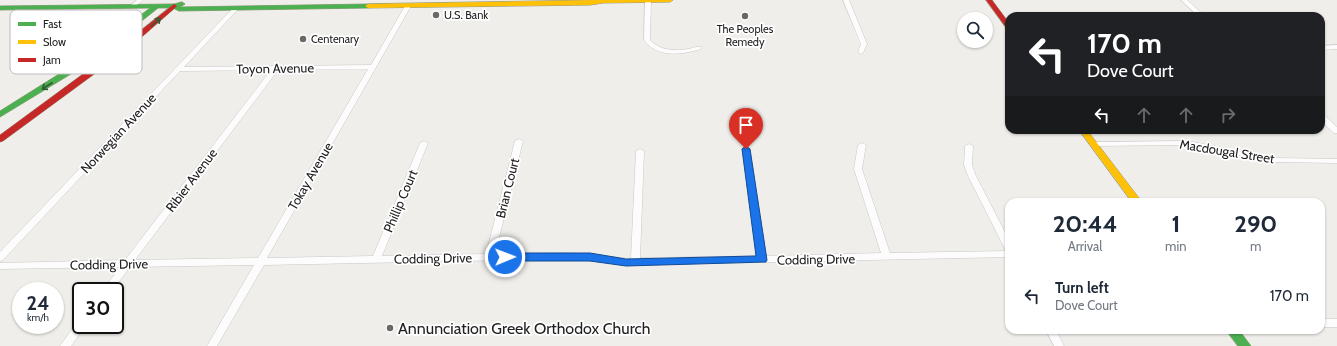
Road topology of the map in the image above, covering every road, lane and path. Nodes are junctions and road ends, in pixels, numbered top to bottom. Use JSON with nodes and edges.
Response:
{"nodes":[{"id":1,"x":369,"y":0,"type":"edge"},
{"id":2,"x":602,"y":0,"type":"edge"},
{"id":3,"x":648,"y":0,"type":"edge"},
{"id":4,"x":670,"y":0,"type":"edge"},
{"id":5,"x":846,"y":0,"type":"edge"},
{"id":6,"x":989,"y":0,"type":"edge"},
{"id":7,"x":1184,"y":0,"type":"edge"},
{"id":8,"x":137,"y":3,"type":"edge"},
{"id":9,"x":160,"y":3,"type":"edge"},
{"id":10,"x":177,"y":3,"type":"edge"},
{"id":11,"x":106,"y":6,"type":"junction"},
{"id":12,"x":408,"y":6,"type":"junction"},
{"id":13,"x":0,"y":8,"type":"edge"},
{"id":14,"x":236,"y":8,"type":"junction"},
{"id":15,"x":108,"y":10,"type":"edge"},
{"id":16,"x":1198,"y":12,"type":"edge"},
{"id":17,"x":142,"y":19,"type":"edge"},
{"id":18,"x":1005,"y":22,"type":"edge"},
{"id":19,"x":142,"y":33,"type":"edge"},
{"id":20,"x":1337,"y":47,"type":"edge"},
{"id":21,"x":699,"y":48,"type":"dead end"},
{"id":22,"x":1325,"y":48,"type":"edge"},
{"id":23,"x":861,"y":52,"type":"dead end"},
{"id":24,"x":373,"y":67,"type":"junction"},
{"id":25,"x":276,"y":68,"type":"junction"},
{"id":26,"x":178,"y":69,"type":"junction"},
{"id":27,"x":67,"y":74,"type":"edge"},
{"id":28,"x":89,"y":74,"type":"edge"},
{"id":29,"x":0,"y":116,"type":"edge"},
{"id":30,"x":1325,"y":120,"type":"edge"},
{"id":31,"x":1337,"y":131,"type":"edge"},
{"id":32,"x":1086,"y":134,"type":"edge"},
{"id":33,"x":0,"y":139,"type":"edge"},
{"id":34,"x":519,"y":141,"type":"dead end"},
{"id":35,"x":424,"y":143,"type":"dead end"},
{"id":36,"x":1093,"y":144,"type":"junction"},
{"id":37,"x":862,"y":145,"type":"dead end"},
{"id":38,"x":969,"y":146,"type":"dead end"},
{"id":39,"x":746,"y":149,"type":"dead end"},
{"id":40,"x":640,"y":151,"type":"dead end"},
{"id":41,"x":1337,"y":161,"type":"edge"},
{"id":42,"x":1134,"y":198,"type":"edge"},
{"id":43,"x":1005,"y":241,"type":"edge"},
{"id":44,"x":1005,"y":254,"type":"edge"},
{"id":45,"x":490,"y":257,"type":"junction"},
{"id":46,"x":887,"y":257,"type":"junction"},
{"id":47,"x":0,"y":258,"type":"edge"},
{"id":48,"x":376,"y":258,"type":"junction"},
{"id":49,"x":262,"y":260,"type":"junction"},
{"id":50,"x":762,"y":260,"type":"junction"},
{"id":51,"x":635,"y":262,"type":"junction"},
{"id":52,"x":128,"y":263,"type":"junction"},
{"id":53,"x":0,"y":266,"type":"edge"},
{"id":54,"x":114,"y":282,"type":"edge"},
{"id":55,"x":1325,"y":323,"type":"edge"},
{"id":56,"x":1337,"y":323,"type":"edge"},
{"id":57,"x":74,"y":334,"type":"edge"},
{"id":58,"x":1053,"y":334,"type":"edge"},
{"id":59,"x":1235,"y":334,"type":"edge"},
{"id":60,"x":65,"y":346,"type":"edge"},
{"id":61,"x":212,"y":346,"type":"edge"},
{"id":62,"x":1059,"y":346,"type":"edge"},
{"id":63,"x":1245,"y":346,"type":"edge"}],
"edges":[{"from":1,"to":10,"type":"main road"},
{"from":2,"to":3,"type":"main road"},
{"from":2,"to":12,"type":"main road"},
{"from":3,"to":4,"type":"main road"},
{"from":3,"to":21,"type":"street"},
{"from":5,"to":23,"type":"street"},
{"from":6,"to":18,"type":"main road"},
{"from":7,"to":16,"type":"street"},
{"from":8,"to":9,"type":"main road"},
{"from":8,"to":11,"type":"main road"},
{"from":9,"to":10,"type":"main road"},
{"from":9,"to":17,"type":"main road"},
{"from":10,"to":14,"type":"main road"},
{"from":19,"to":10,"type":"main road","one_way":true},
{"from":11,"to":13,"type":"main road"},
{"from":11,"to":15,"type":"main road"},
{"from":12,"to":14,"type":"main road"},
{"from":12,"to":24,"type":"street","name":"Tokay Avenue"},
{"from":14,"to":26,"type":"street","name":"Norwegian Avenue"},
{"from":20,"to":22,"type":"street"},
{"from":24,"to":25,"type":"street","name":"Toyon Avenue"},
{"from":24,"to":49,"type":"street","name":"Tokay Avenue"},
{"from":25,"to":26,"type":"street","name":"Toyon Avenue"},
{"from":25,"to":52,"type":"street","name":"Ribier Avenue"},
{"from":26,"to":47,"type":"street","name":"Norwegian Avenue"},
{"from":27,"to":29,"type":"main road","one_way":true},
{"from":33,"to":28,"type":"main road","one_way":true},
{"from":30,"to":31,"type":"street"},
{"from":32,"to":36,"type":"main road"},
{"from":34,"to":45,"type":"street","name":"Brian Court"},
{"from":35,"to":48,"type":"street","name":"Phillip Court"},
{"from":36,"to":41,"type":"street","name":"Macdougal Street"},
{"from":36,"to":42,"type":"main road"},
{"from":37,"to":46,"type":"street"},
{"from":38,"to":43,"type":"street"},
{"from":39,"to":50,"type":"street"},
{"from":40,"to":51,"type":"street"},
{"from":44,"to":46,"type":"street","name":"Codding Drive"},
{"from":45,"to":48,"type":"street","name":"Codding Drive"},
{"from":45,"to":51,"type":"street","name":"Codding Drive"},
{"from":46,"to":50,"type":"street","name":"Codding Drive"},
{"from":48,"to":49,"type":"street","name":"Codding Drive"},
{"from":49,"to":52,"type":"street","name":"Codding Drive"},
{"from":49,"to":61,"type":"street","name":"Tokay Avenue"},
{"from":50,"to":51,"type":"street","name":"Codding Drive"},
{"from":52,"to":53,"type":"street","name":"Codding Drive"},
{"from":52,"to":54,"type":"street","name":"Ribier Avenue"},
{"from":55,"to":56,"type":"street"},
{"from":57,"to":60,"type":"street"},
{"from":58,"to":62,"type":"street"},
{"from":59,"to":63,"type":"main road"}]}
